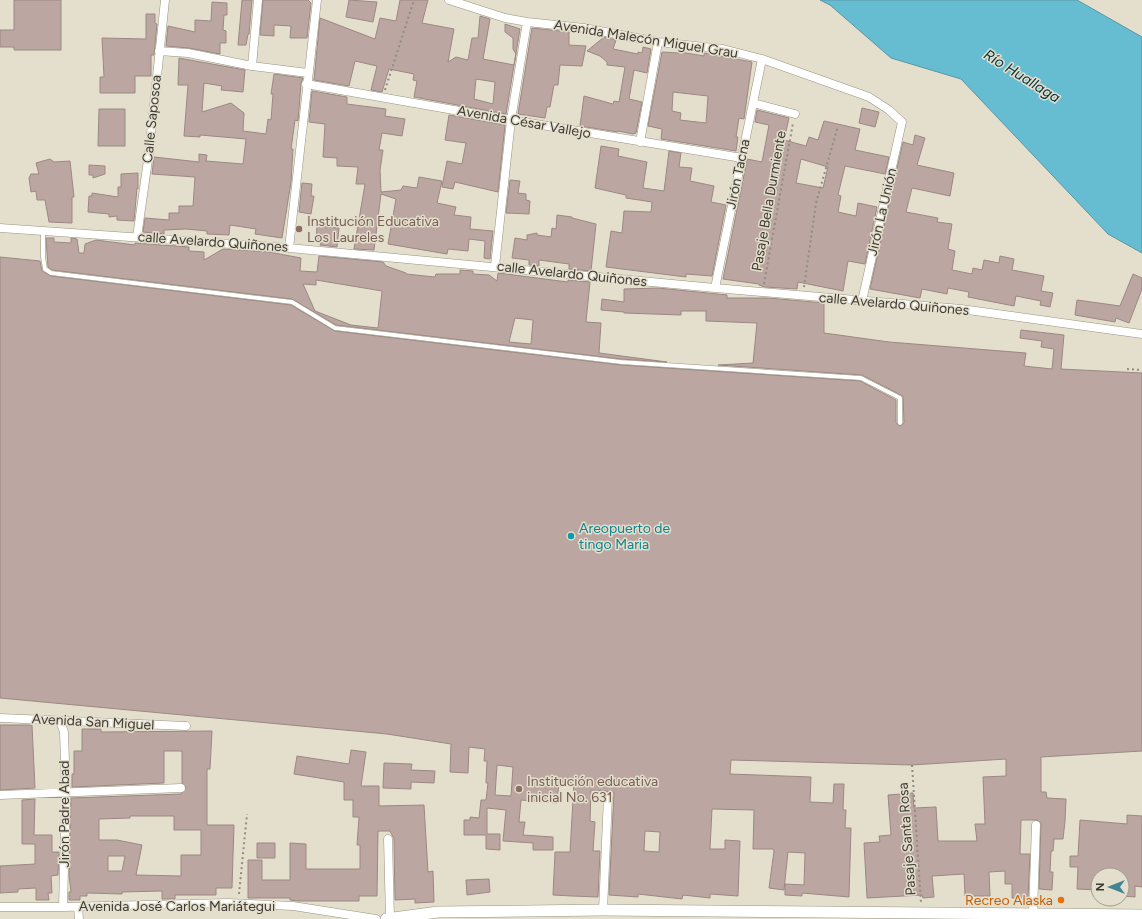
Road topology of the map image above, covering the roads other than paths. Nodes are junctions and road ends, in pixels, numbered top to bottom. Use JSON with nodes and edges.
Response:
{"nodes":[{"id":1,"x":165,"y":0,"type":"edge"},
{"id":2,"x":258,"y":0,"type":"edge"},
{"id":3,"x":316,"y":0,"type":"edge"},
{"id":4,"x":449,"y":0,"type":"edge"},
{"id":5,"x":527,"y":22,"type":"junction"},
{"id":6,"x":658,"y":42,"type":"junction"},
{"id":7,"x":159,"y":51,"type":"junction"},
{"id":8,"x":762,"y":59,"type":"junction"},
{"id":9,"x":252,"y":66,"type":"junction"},
{"id":10,"x":308,"y":73,"type":"junction"},
{"id":11,"x":306,"y":84,"type":"junction"},
{"id":12,"x":753,"y":103,"type":"junction"},
{"id":13,"x":795,"y":114,"type":"road end"},
{"id":14,"x":511,"y":120,"type":"junction"},
{"id":15,"x":902,"y":122,"type":"joint"},
{"id":16,"x":640,"y":142,"type":"junction"},
{"id":17,"x":742,"y":158,"type":"junction"},
{"id":18,"x":0,"y":228,"type":"edge"},
{"id":19,"x":43,"y":231,"type":"junction"},
{"id":20,"x":137,"y":237,"type":"junction"},
{"id":21,"x":289,"y":248,"type":"junction"},
{"id":22,"x":495,"y":266,"type":"junction"},
{"id":23,"x":715,"y":288,"type":"junction"},
{"id":24,"x":862,"y":301,"type":"junction"},
{"id":25,"x":1142,"y":334,"type":"edge"},
{"id":26,"x":900,"y":423,"type":"dead end"},
{"id":27,"x":0,"y":718,"type":"edge"},
{"id":28,"x":60,"y":721,"type":"junction"},
{"id":29,"x":186,"y":726,"type":"dead end"},
{"id":30,"x":181,"y":788,"type":"dead end"},
{"id":31,"x":66,"y":793,"type":"junction"},
{"id":32,"x":0,"y":796,"type":"edge"},
{"id":33,"x":608,"y":797,"type":"dead end"},
{"id":34,"x":1036,"y":825,"type":"dead end"},
{"id":35,"x":388,"y":839,"type":"dead end"},
{"id":36,"x":0,"y":907,"type":"edge"},
{"id":37,"x":63,"y":907,"type":"junction"},
{"id":38,"x":78,"y":907,"type":"junction"},
{"id":39,"x":603,"y":910,"type":"junction"},
{"id":40,"x":1033,"y":913,"type":"junction"},
{"id":41,"x":470,"y":915,"type":"edge"},
{"id":42,"x":558,"y":915,"type":"edge"},
{"id":43,"x":702,"y":915,"type":"edge"},
{"id":44,"x":853,"y":916,"type":"edge"},
{"id":45,"x":972,"y":916,"type":"edge"},
{"id":46,"x":1141,"y":916,"type":"edge"},
{"id":47,"x":80,"y":919,"type":"edge"},
{"id":48,"x":376,"y":919,"type":"edge"},
{"id":49,"x":388,"y":919,"type":"edge"}],
"edges":[{"from":1,"to":7,"type":"street","name":"Calle Saposoa"},
{"from":2,"to":9,"type":"street"},
{"from":3,"to":10,"type":"street"},
{"from":4,"to":5,"type":"street","name":"Avenida Malecón Miguel Grau"},
{"from":5,"to":6,"type":"street","name":"Avenida Malecón Miguel Grau"},
{"from":5,"to":14,"type":"street"},
{"from":6,"to":8,"type":"street","name":"Avenida Malecón Miguel Grau"},
{"from":6,"to":16,"type":"street"},
{"from":7,"to":9,"type":"street"},
{"from":7,"to":20,"type":"street","name":"Calle Saposoa"},
{"from":8,"to":12,"type":"street","name":"Jirón Tacna"},
{"from":8,"to":15,"type":"street","name":"Avenida Malecón Miguel Grau"},
{"from":9,"to":10,"type":"street"},
{"from":10,"to":11,"type":"street"},
{"from":11,"to":14,"type":"street","name":"Avenida César Vallejo"},
{"from":11,"to":21,"type":"street"},
{"from":12,"to":13,"type":"street"},
{"from":12,"to":17,"type":"street","name":"Jirón Tacna"},
{"from":14,"to":16,"type":"street","name":"Avenida César Vallejo"},
{"from":14,"to":22,"type":"street"},
{"from":15,"to":24,"type":"street","name":"Jirón La Unión"},
{"from":16,"to":17,"type":"street","name":"Avenida César Vallejo"},
{"from":17,"to":23,"type":"street","name":"Jirón Tacna"},
{"from":18,"to":19,"type":"street","name":"calle Avelardo Quiñones"},
{"from":19,"to":20,"type":"street","name":"calle Avelardo Quiñones"},
{"from":19,"to":26,"type":"lane"},
{"from":20,"to":21,"type":"street","name":"calle Avelardo Quiñones"},
{"from":21,"to":22,"type":"street","name":"calle Avelardo Quiñones"},
{"from":22,"to":23,"type":"street","name":"calle Avelardo Quiñones"},
{"from":23,"to":24,"type":"street","name":"calle Avelardo Quiñones"},
{"from":24,"to":25,"type":"street","name":"calle Avelardo Quiñones"},
{"from":27,"to":28,"type":"street","name":"Avenida San Miguel"},
{"from":28,"to":29,"type":"street","name":"Avenida San Miguel"},
{"from":28,"to":31,"type":"street","name":"Jirón Padre Abad"},
{"from":30,"to":31,"type":"street"},
{"from":31,"to":32,"type":"street"},
{"from":31,"to":37,"type":"street","name":"Jirón Padre Abad"},
{"from":33,"to":39,"type":"street"},
{"from":34,"to":40,"type":"street"},
{"from":35,"to":49,"type":"street"},
{"from":36,"to":37,"type":"street","name":"Avenida José Carlos Mariátegui"},
{"from":37,"to":38,"type":"street","name":"Avenida José Carlos Mariátegui"},
{"from":38,"to":47,"type":"street"},
{"from":38,"to":48,"type":"street","name":"Avenida José Carlos Mariátegui"},
{"from":39,"to":42,"type":"main road"},
{"from":39,"to":43,"type":"main road"},
{"from":40,"to":45,"type":"main road"},
{"from":40,"to":46,"type":"main road"},
{"from":41,"to":42,"type":"main road"},
{"from":41,"to":49,"type":"main road"},
{"from":43,"to":44,"type":"main road"},
{"from":44,"to":45,"type":"main road"}]}
